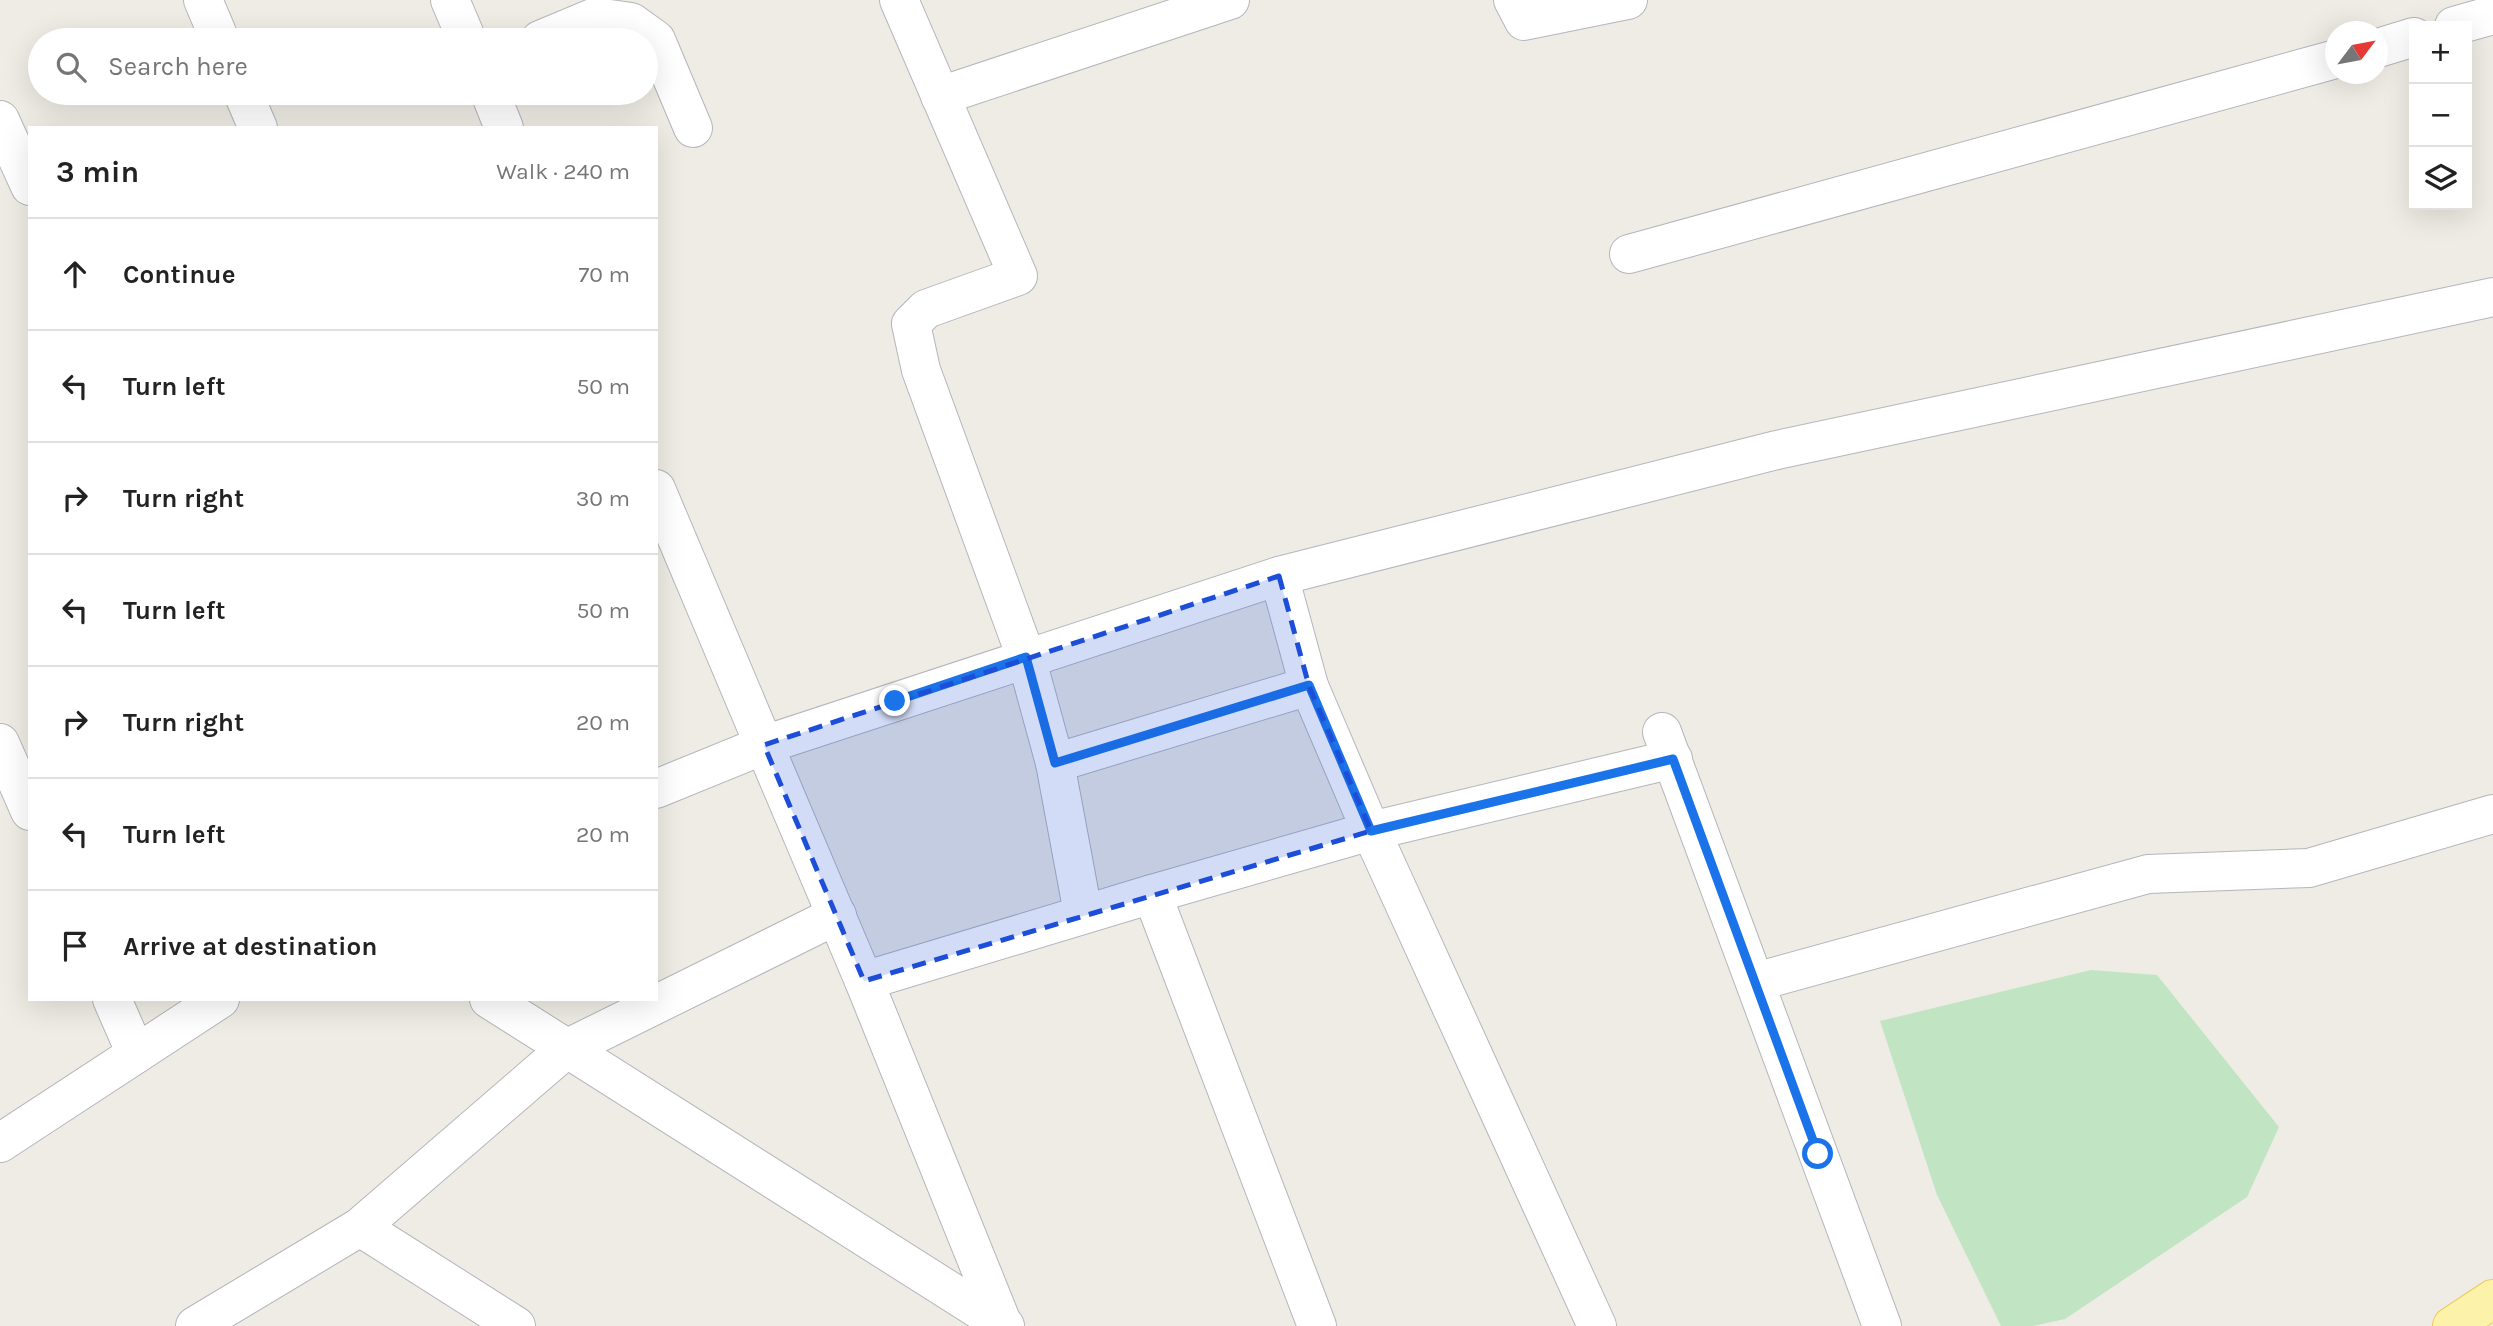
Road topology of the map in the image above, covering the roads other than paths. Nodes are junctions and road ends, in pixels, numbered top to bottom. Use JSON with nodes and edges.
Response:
{"nodes":[{"id":1,"x":203,"y":0,"type":"edge"},
{"id":2,"x":450,"y":0,"type":"edge"},
{"id":3,"x":899,"y":0,"type":"edge"},
{"id":4,"x":1230,"y":0,"type":"edge"},
{"id":5,"x":1513,"y":0,"type":"edge"},
{"id":6,"x":1628,"y":0,"type":"edge"},
{"id":7,"x":2493,"y":15,"type":"edge"},
{"id":8,"x":2472,"y":21,"type":"edge"},
{"id":9,"x":215,"y":28,"type":"edge"},
{"id":10,"x":462,"y":28,"type":"edge"},
{"id":11,"x":569,"y":28,"type":"edge"},
{"id":12,"x":639,"y":28,"type":"edge"},
{"id":13,"x":2409,"y":39,"type":"edge"},
{"id":14,"x":658,"y":45,"type":"edge"},
{"id":15,"x":2388,"y":45,"type":"edge"},
{"id":16,"x":2325,"y":62,"type":"edge"},
{"id":17,"x":940,"y":96,"type":"junction"},
{"id":18,"x":248,"y":105,"type":"edge"},
{"id":19,"x":495,"y":105,"type":"edge"},
{"id":20,"x":0,"y":120,"type":"edge"},
{"id":21,"x":257,"y":126,"type":"edge"},
{"id":22,"x":503,"y":126,"type":"edge"},
{"id":23,"x":693,"y":128,"type":"dead end"},
{"id":24,"x":28,"y":182,"type":"edge"},
{"id":25,"x":1629,"y":254,"type":"dead end"},
{"id":26,"x":2493,"y":297,"type":"edge"},
{"id":27,"x":658,"y":494,"type":"edge"},
{"id":28,"x":1279,"y":576,"type":"junction"},
{"id":29,"x":1026,"y":657,"type":"junction"},
{"id":30,"x":1309,"y":685,"type":"junction"},
{"id":31,"x":0,"y":743,"type":"edge"},
{"id":32,"x":764,"y":745,"type":"junction"},
{"id":33,"x":1055,"y":763,"type":"junction"},
{"id":34,"x":658,"y":788,"type":"edge"},
{"id":35,"x":28,"y":806,"type":"edge"},
{"id":36,"x":2493,"y":814,"type":"edge"},
{"id":37,"x":1371,"y":831,"type":"junction"},
{"id":38,"x":1152,"y":894,"type":"junction"},
{"id":39,"x":1083,"y":913,"type":"junction"},
{"id":40,"x":837,"y":915,"type":"junction"},
{"id":41,"x":864,"y":981,"type":"junction"},
{"id":42,"x":1755,"y":982,"type":"junction"},
{"id":43,"x":113,"y":1001,"type":"edge"},
{"id":44,"x":216,"y":1001,"type":"edge"},
{"id":45,"x":492,"y":1001,"type":"edge"},
{"id":46,"x":566,"y":1049,"type":"junction"},
{"id":47,"x":136,"y":1054,"type":"junction"},
{"id":48,"x":0,"y":1143,"type":"edge"},
{"id":49,"x":360,"y":1227,"type":"junction"},
{"id":50,"x":2493,"y":1299,"type":"edge"},
{"id":51,"x":1004,"y":1325,"type":"edge"},
{"id":52,"x":195,"y":1326,"type":"edge"},
{"id":53,"x":516,"y":1326,"type":"edge"},
{"id":54,"x":1317,"y":1326,"type":"edge"},
{"id":55,"x":1597,"y":1326,"type":"edge"},
{"id":56,"x":1882,"y":1326,"type":"edge"},
{"id":57,"x":2452,"y":1326,"type":"edge"}],
"edges":[{"from":1,"to":9,"type":"street"},
{"from":2,"to":10,"type":"street"},
{"from":3,"to":17,"type":"street"},
{"from":4,"to":17,"type":"street"},
{"from":5,"to":6,"type":"street"},
{"from":7,"to":8,"type":"street"},
{"from":11,"to":12,"type":"street"},
{"from":13,"to":15,"type":"street"},
{"from":14,"to":23,"type":"street"},
{"from":16,"to":25,"type":"street"},
{"from":17,"to":29,"type":"street"},
{"from":18,"to":21,"type":"street"},
{"from":19,"to":22,"type":"street"},
{"from":20,"to":24,"type":"street"},
{"from":26,"to":28,"type":"street"},
{"from":27,"to":32,"type":"street"},
{"from":28,"to":29,"type":"street"},
{"from":28,"to":30,"type":"street"},
{"from":29,"to":32,"type":"street"},
{"from":29,"to":33,"type":"street"},
{"from":30,"to":33,"type":"street"},
{"from":30,"to":37,"type":"street"},
{"from":31,"to":35,"type":"street"},
{"from":32,"to":34,"type":"street"},
{"from":32,"to":40,"type":"street"},
{"from":33,"to":39,"type":"street"},
{"from":36,"to":42,"type":"street"},
{"from":37,"to":38,"type":"street"},
{"from":37,"to":42,"type":"street"},
{"from":37,"to":55,"type":"street"},
{"from":38,"to":39,"type":"street"},
{"from":38,"to":54,"type":"street"},
{"from":39,"to":41,"type":"street"},
{"from":40,"to":41,"type":"street"},
{"from":40,"to":46,"type":"street"},
{"from":41,"to":51,"type":"street"},
{"from":42,"to":56,"type":"street"},
{"from":43,"to":47,"type":"street"},
{"from":44,"to":47,"type":"street"},
{"from":45,"to":46,"type":"street"},
{"from":46,"to":49,"type":"street"},
{"from":46,"to":51,"type":"street"},
{"from":47,"to":48,"type":"street"},
{"from":49,"to":52,"type":"street"},
{"from":49,"to":53,"type":"street"},
{"from":50,"to":57,"type":"main road"}]}
